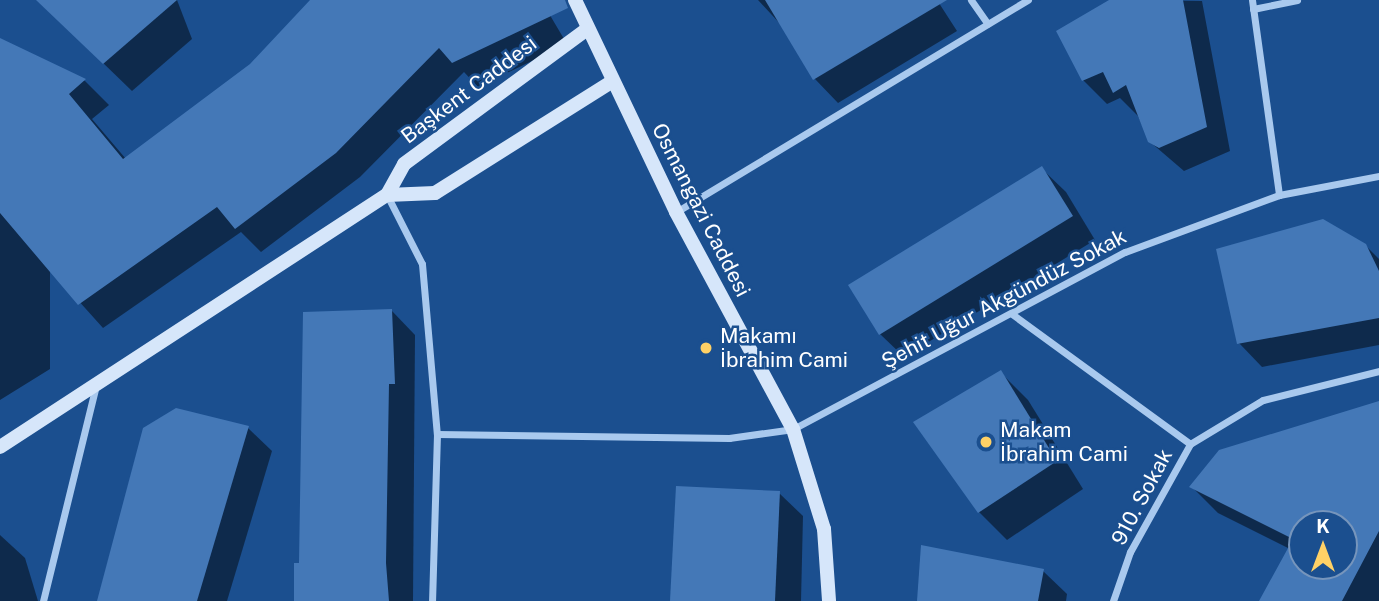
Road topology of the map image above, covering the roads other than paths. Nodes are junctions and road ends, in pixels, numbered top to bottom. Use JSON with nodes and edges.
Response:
{"nodes":[{"id":1,"x":575,"y":0,"type":"edge"},
{"id":2,"x":971,"y":0,"type":"edge"},
{"id":3,"x":1028,"y":0,"type":"edge"},
{"id":4,"x":1297,"y":0,"type":"edge"},
{"id":5,"x":1253,"y":4,"type":"edge"},
{"id":6,"x":988,"y":24,"type":"junction"},
{"id":7,"x":587,"y":29,"type":"junction"},
{"id":8,"x":613,"y":81,"type":"junction"},
{"id":9,"x":1379,"y":176,"type":"edge"},
{"id":10,"x":387,"y":195,"type":"junction"},
{"id":11,"x":1279,"y":195,"type":"junction"},
{"id":12,"x":676,"y":212,"type":"junction"},
{"id":13,"x":1012,"y":314,"type":"junction"},
{"id":14,"x":1379,"y":371,"type":"edge"},
{"id":15,"x":96,"y":386,"type":"junction"},
{"id":16,"x":793,"y":429,"type":"junction"},
{"id":17,"x":437,"y":434,"type":"junction"},
{"id":18,"x":1190,"y":444,"type":"junction"},
{"id":19,"x":0,"y":447,"type":"edge"},
{"id":20,"x":43,"y":601,"type":"edge"},
{"id":21,"x":432,"y":601,"type":"edge"},
{"id":22,"x":829,"y":601,"type":"edge"},
{"id":23,"x":1113,"y":601,"type":"edge"}],
"edges":[{"from":1,"to":7,"type":"street","name":"Osmangazi Caddesi"},
{"from":2,"to":6,"type":"street"},
{"from":3,"to":6,"type":"street"},
{"from":4,"to":5,"type":"street"},
{"from":5,"to":11,"type":"street"},
{"from":6,"to":12,"type":"street"},
{"from":7,"to":8,"type":"street","name":"Osmangazi Caddesi"},
{"from":7,"to":10,"type":"street","name":"Başkent Caddesi"},
{"from":8,"to":10,"type":"street"},
{"from":8,"to":12,"type":"street","name":"Osmangazi Caddesi"},
{"from":9,"to":11,"type":"street","name":"Şehit Uğur Akgündüz Sokak"},
{"from":10,"to":15,"type":"street"},
{"from":10,"to":17,"type":"street"},
{"from":11,"to":13,"type":"street","name":"Şehit Uğur Akgündüz Sokak"},
{"from":12,"to":16,"type":"street","name":"Osmangazi Caddesi"},
{"from":13,"to":16,"type":"street","name":"Şehit Uğur Akgündüz Sokak"},
{"from":13,"to":18,"type":"street"},
{"from":14,"to":18,"type":"street","name":"910. Sokak"},
{"from":15,"to":19,"type":"street"},
{"from":15,"to":20,"type":"street"},
{"from":16,"to":17,"type":"street","name":"Şehit Uğur Akgündüz Sokak"},
{"from":16,"to":22,"type":"street","name":"Osmangazi Caddesi"},
{"from":17,"to":21,"type":"street"},
{"from":18,"to":23,"type":"street","name":"910. Sokak"}]}
